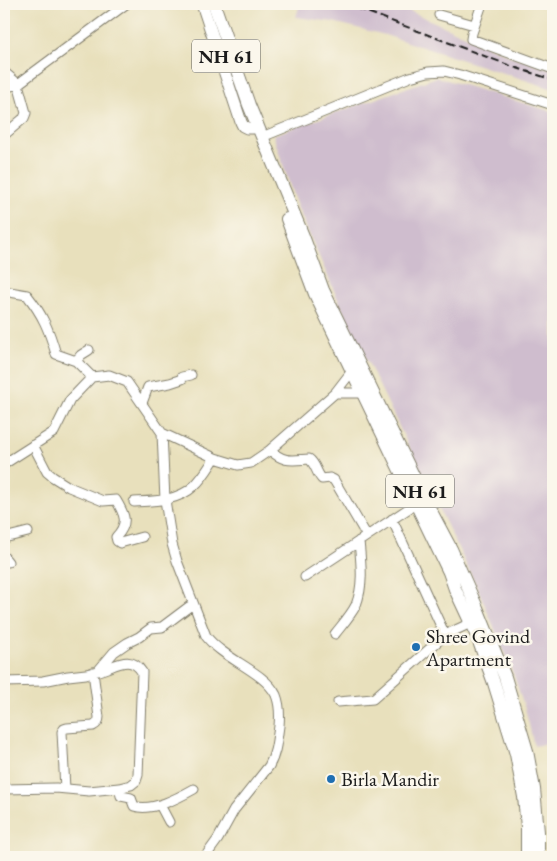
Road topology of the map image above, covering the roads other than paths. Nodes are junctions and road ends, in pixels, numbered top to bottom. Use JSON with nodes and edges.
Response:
{"nodes":[{"id":1,"x":126,"y":4,"type":"edge"},
{"id":2,"x":202,"y":4,"type":"edge"},
{"id":3,"x":207,"y":4,"type":"edge"},
{"id":4,"x":214,"y":4,"type":"edge"},
{"id":5,"x":218,"y":4,"type":"edge"},
{"id":6,"x":482,"y":4,"type":"edge"},
{"id":7,"x":439,"y":16,"type":"dead end"},
{"id":8,"x":474,"y":25,"type":"junction"},
{"id":9,"x":553,"y":69,"type":"edge"},
{"id":10,"x":4,"y":72,"type":"edge"},
{"id":11,"x":18,"y":84,"type":"junction"},
{"id":12,"x":4,"y":88,"type":"edge"},
{"id":13,"x":553,"y":105,"type":"edge"},
{"id":14,"x":247,"y":106,"type":"junction"},
{"id":15,"x":260,"y":133,"type":"junction"},
{"id":16,"x":4,"y":135,"type":"edge"},
{"id":17,"x":297,"y":231,"type":"junction"},
{"id":18,"x":4,"y":292,"type":"edge"},
{"id":19,"x":89,"y":350,"type":"dead end"},
{"id":20,"x":76,"y":361,"type":"junction"},
{"id":21,"x":356,"y":369,"type":"junction"},
{"id":22,"x":191,"y":375,"type":"dead end"},
{"id":23,"x":92,"y":377,"type":"junction"},
{"id":24,"x":367,"y":391,"type":"junction"},
{"id":25,"x":335,"y":393,"type":"junction"},
{"id":26,"x":142,"y":403,"type":"junction"},
{"id":27,"x":162,"y":433,"type":"junction"},
{"id":28,"x":33,"y":446,"type":"junction"},
{"id":29,"x":270,"y":450,"type":"junction"},
{"id":30,"x":216,"y":458,"type":"junction"},
{"id":31,"x":4,"y":464,"type":"edge"},
{"id":32,"x":165,"y":500,"type":"junction"},
{"id":33,"x":420,"y":501,"type":"junction"},
{"id":34,"x":134,"y":502,"type":"dead end"},
{"id":35,"x":392,"y":520,"type":"junction"},
{"id":36,"x":28,"y":532,"type":"dead end"},
{"id":37,"x":142,"y":537,"type":"dead end"},
{"id":38,"x":4,"y":538,"type":"edge"},
{"id":39,"x":363,"y":539,"type":"junction"},
{"id":40,"x":305,"y":577,"type":"dead end"},
{"id":41,"x":190,"y":606,"type":"dead end"},
{"id":42,"x":476,"y":621,"type":"junction"},
{"id":43,"x":335,"y":634,"type":"dead end"},
{"id":44,"x":445,"y":635,"type":"junction"},
{"id":45,"x":96,"y":672,"type":"junction"},
{"id":46,"x":4,"y":682,"type":"edge"},
{"id":47,"x":338,"y":702,"type":"dead end"},
{"id":48,"x":65,"y":788,"type":"junction"},
{"id":49,"x":119,"y":788,"type":"junction"},
{"id":50,"x":4,"y":790,"type":"edge"},
{"id":51,"x":194,"y":790,"type":"dead end"},
{"id":52,"x":160,"y":805,"type":"junction"},
{"id":53,"x":169,"y":822,"type":"dead end"},
{"id":54,"x":205,"y":857,"type":"edge"},
{"id":55,"x":527,"y":857,"type":"edge"},
{"id":56,"x":538,"y":857,"type":"edge"}],
"edges":[{"from":1,"to":11,"type":"street"},
{"from":2,"to":15,"type":"main road"},
{"from":3,"to":14,"type":"highway","number":"NH 61"},
{"from":4,"to":14,"type":"highway","number":"NH 61"},
{"from":5,"to":15,"type":"main road"},
{"from":6,"to":8,"type":"street"},
{"from":7,"to":8,"type":"street"},
{"from":8,"to":9,"type":"street"},
{"from":10,"to":11,"type":"street"},
{"from":11,"to":12,"type":"street"},
{"from":11,"to":16,"type":"street"},
{"from":13,"to":15,"type":"street"},
{"from":14,"to":15,"type":"highway","number":"NH 61"},
{"from":15,"to":17,"type":"highway","number":"NH 61"},
{"from":15,"to":17,"type":"highway","number":"NH 61"},
{"from":17,"to":21,"type":"highway","number":"NH 61"},
{"from":18,"to":20,"type":"street"},
{"from":19,"to":20,"type":"street"},
{"from":20,"to":23,"type":"street"},
{"from":21,"to":24,"type":"highway","number":"NH 61"},
{"from":21,"to":25,"type":"street"},
{"from":22,"to":26,"type":"street"},
{"from":23,"to":26,"type":"street"},
{"from":23,"to":28,"type":"street"},
{"from":24,"to":25,"type":"street"},
{"from":24,"to":33,"type":"highway","number":"NH 61"},
{"from":25,"to":29,"type":"street"},
{"from":26,"to":27,"type":"street"},
{"from":27,"to":30,"type":"street"},
{"from":27,"to":32,"type":"street"},
{"from":28,"to":31,"type":"street"},
{"from":28,"to":37,"type":"street"},
{"from":29,"to":30,"type":"street"},
{"from":29,"to":39,"type":"street"},
{"from":30,"to":32,"type":"street"},
{"from":32,"to":34,"type":"street"},
{"from":32,"to":54,"type":"street"},
{"from":33,"to":35,"type":"street"},
{"from":33,"to":42,"type":"highway","number":"NH 61"},
{"from":35,"to":39,"type":"street"},
{"from":35,"to":44,"type":"street"},
{"from":36,"to":38,"type":"street"},
{"from":39,"to":40,"type":"street"},
{"from":39,"to":43,"type":"street"},
{"from":41,"to":45,"type":"street"},
{"from":42,"to":44,"type":"street"},
{"from":42,"to":55,"type":"highway","number":"NH 61"},
{"from":42,"to":56,"type":"highway","number":"NH 61"},
{"from":44,"to":47,"type":"street"},
{"from":45,"to":46,"type":"street"},
{"from":45,"to":48,"type":"street"},
{"from":45,"to":49,"type":"street"},
{"from":48,"to":49,"type":"street"},
{"from":48,"to":50,"type":"street"},
{"from":49,"to":52,"type":"street"},
{"from":51,"to":52,"type":"street"},
{"from":52,"to":53,"type":"street"}]}
